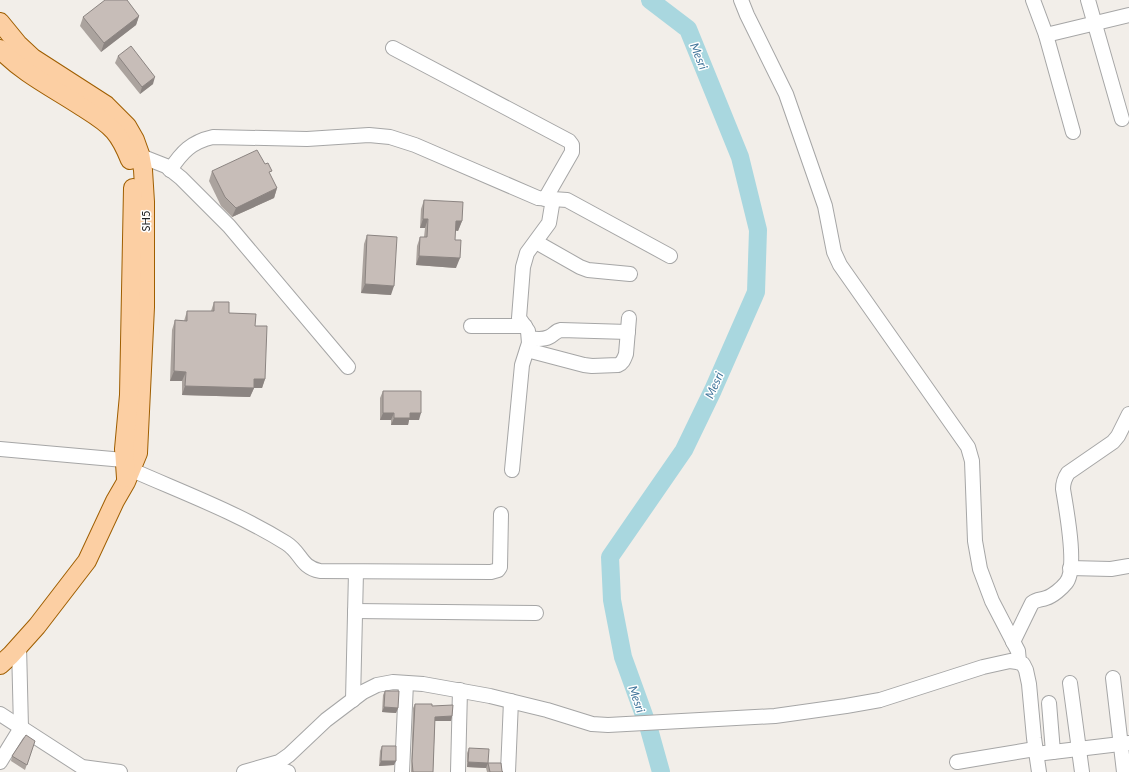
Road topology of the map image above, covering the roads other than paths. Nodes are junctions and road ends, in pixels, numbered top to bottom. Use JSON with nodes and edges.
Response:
{"nodes":[{"id":1,"x":741,"y":0,"type":"edge"},
{"id":2,"x":1032,"y":0,"type":"edge"},
{"id":3,"x":1088,"y":0,"type":"edge"},
{"id":4,"x":1129,"y":14,"type":"edge"},
{"id":5,"x":1096,"y":22,"type":"junction"},
{"id":6,"x":0,"y":23,"type":"edge"},
{"id":7,"x":1046,"y":35,"type":"junction"},
{"id":8,"x":393,"y":48,"type":"dead end"},
{"id":9,"x":0,"y":49,"type":"edge"},
{"id":10,"x":1122,"y":119,"type":"dead end"},
{"id":11,"x":1073,"y":132,"type":"dead end"},
{"id":12,"x":133,"y":153,"type":"junction"},
{"id":13,"x":170,"y":170,"type":"junction"},
{"id":14,"x":549,"y":199,"type":"junction"},
{"id":15,"x":536,"y":242,"type":"junction"},
{"id":16,"x":670,"y":256,"type":"dead end"},
{"id":17,"x":630,"y":274,"type":"dead end"},
{"id":18,"x":629,"y":318,"type":"dead end"},
{"id":19,"x":471,"y":326,"type":"dead end"},
{"id":20,"x":628,"y":332,"type":"junction"},
{"id":21,"x":527,"y":338,"type":"junction"},
{"id":22,"x":348,"y":367,"type":"dead end"},
{"id":23,"x":1129,"y":414,"type":"edge"},
{"id":24,"x":0,"y":449,"type":"edge"},
{"id":25,"x":130,"y":468,"type":"junction"},
{"id":26,"x":512,"y":470,"type":"dead end"},
{"id":27,"x":501,"y":514,"type":"dead end"},
{"id":28,"x":1129,"y":566,"type":"edge"},
{"id":29,"x":1070,"y":568,"type":"junction"},
{"id":30,"x":356,"y":572,"type":"junction"},
{"id":31,"x":355,"y":611,"type":"junction"},
{"id":32,"x":536,"y":613,"type":"dead end"},
{"id":33,"x":1013,"y":642,"type":"junction"},
{"id":34,"x":19,"y":646,"type":"junction"},
{"id":35,"x":1019,"y":662,"type":"junction"},
{"id":36,"x":0,"y":665,"type":"edge"},
{"id":37,"x":1113,"y":678,"type":"dead end"},
{"id":38,"x":406,"y":683,"type":"junction"},
{"id":39,"x":1070,"y":683,"type":"dead end"},
{"id":40,"x":460,"y":690,"type":"junction"},
{"id":41,"x":353,"y":700,"type":"junction"},
{"id":42,"x":511,"y":701,"type":"junction"},
{"id":43,"x":1072,"y":701,"type":"junction"},
{"id":44,"x":1049,"y":703,"type":"junction"},
{"id":45,"x":1031,"y":704,"type":"junction"},
{"id":46,"x":0,"y":714,"type":"edge"},
{"id":47,"x":21,"y":728,"type":"junction"},
{"id":48,"x":1125,"y":744,"type":"edge"},
{"id":49,"x":1078,"y":749,"type":"junction"},
{"id":50,"x":1036,"y":752,"type":"junction"},
{"id":51,"x":1053,"y":752,"type":"junction"},
{"id":52,"x":0,"y":762,"type":"edge"},
{"id":53,"x":957,"y":762,"type":"dead end"},
{"id":54,"x":267,"y":766,"type":"junction"},
{"id":55,"x":82,"y":770,"type":"edge"},
{"id":56,"x":284,"y":771,"type":"edge"},
{"id":57,"x":120,"y":772,"type":"edge"},
{"id":58,"x":244,"y":772,"type":"edge"},
{"id":59,"x":402,"y":772,"type":"edge"},
{"id":60,"x":458,"y":772,"type":"edge"},
{"id":61,"x":508,"y":772,"type":"edge"},
{"id":62,"x":1039,"y":772,"type":"edge"},
{"id":63,"x":1082,"y":772,"type":"edge"},
{"id":64,"x":1124,"y":772,"type":"edge"}],
"edges":[{"from":1,"to":33,"type":"street"},
{"from":2,"to":7,"type":"street"},
{"from":3,"to":5,"type":"street"},
{"from":4,"to":5,"type":"street"},
{"from":5,"to":7,"type":"street"},
{"from":5,"to":10,"type":"street"},
{"from":6,"to":12,"type":"main road"},
{"from":7,"to":11,"type":"street"},
{"from":8,"to":14,"type":"street"},
{"from":9,"to":12,"type":"main road","number":"SH5"},
{"from":12,"to":13,"type":"street"},
{"from":12,"to":25,"type":"main road","number":"SH5"},
{"from":13,"to":14,"type":"street"},
{"from":13,"to":22,"type":"street"},
{"from":14,"to":15,"type":"street"},
{"from":14,"to":16,"type":"street"},
{"from":15,"to":17,"type":"street"},
{"from":15,"to":21,"type":"street"},
{"from":18,"to":20,"type":"street"},
{"from":19,"to":21,"type":"street"},
{"from":20,"to":21,"type":"street"},
{"from":20,"to":21,"type":"street"},
{"from":21,"to":26,"type":"street"},
{"from":23,"to":29,"type":"street"},
{"from":24,"to":25,"type":"street"},
{"from":25,"to":30,"type":"street"},
{"from":25,"to":34,"type":"main road"},
{"from":27,"to":30,"type":"street"},
{"from":28,"to":29,"type":"street"},
{"from":29,"to":33,"type":"street"},
{"from":30,"to":31,"type":"street"},
{"from":31,"to":32,"type":"street"},
{"from":31,"to":41,"type":"street"},
{"from":33,"to":35,"type":"street"},
{"from":34,"to":36,"type":"main road"},
{"from":34,"to":47,"type":"street"},
{"from":35,"to":42,"type":"street"},
{"from":35,"to":45,"type":"street"},
{"from":37,"to":48,"type":"street"},
{"from":38,"to":40,"type":"street"},
{"from":38,"to":41,"type":"street"},
{"from":38,"to":59,"type":"street"},
{"from":39,"to":43,"type":"street"},
{"from":40,"to":42,"type":"street"},
{"from":40,"to":60,"type":"street"},
{"from":41,"to":54,"type":"street"},
{"from":42,"to":61,"type":"street"},
{"from":43,"to":44,"type":"street"},
{"from":43,"to":49,"type":"street"},
{"from":44,"to":45,"type":"street"},
{"from":44,"to":51,"type":"street"},
{"from":45,"to":50,"type":"street"},
{"from":46,"to":47,"type":"street"},
{"from":47,"to":52,"type":"street"},
{"from":47,"to":55,"type":"street"},
{"from":48,"to":49,"type":"street"},
{"from":48,"to":64,"type":"street"},
{"from":49,"to":51,"type":"street"},
{"from":49,"to":63,"type":"street"},
{"from":50,"to":51,"type":"street"},
{"from":50,"to":53,"type":"street"},
{"from":50,"to":62,"type":"street"},
{"from":54,"to":56,"type":"street"},
{"from":54,"to":58,"type":"street"},
{"from":55,"to":57,"type":"street"}]}
